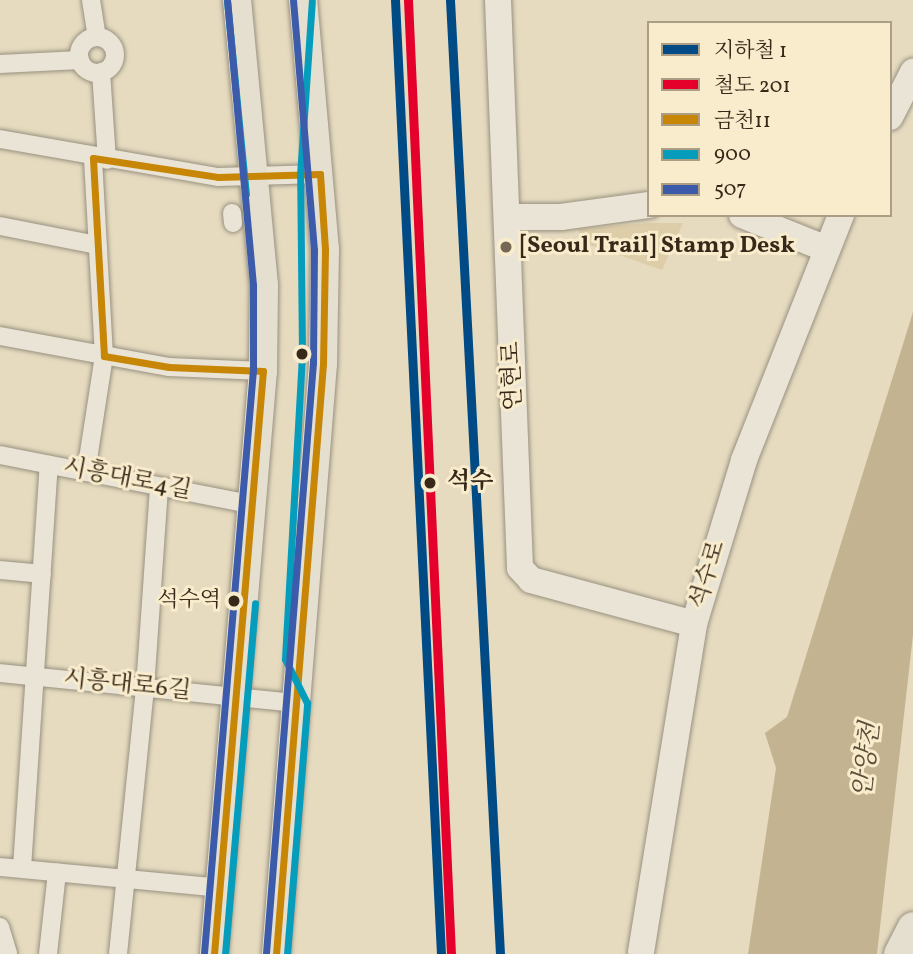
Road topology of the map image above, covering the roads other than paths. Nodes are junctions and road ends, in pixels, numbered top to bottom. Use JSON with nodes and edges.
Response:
{"nodes":[{"id":1,"x":91,"y":0,"type":"edge"},
{"id":2,"x":237,"y":0,"type":"edge"},
{"id":3,"x":303,"y":0,"type":"edge"},
{"id":4,"x":498,"y":0,"type":"edge"},
{"id":5,"x":97,"y":37,"type":"junction"},
{"id":6,"x":80,"y":60,"type":"junction"},
{"id":7,"x":0,"y":64,"type":"edge"},
{"id":8,"x":101,"y":72,"type":"junction"},
{"id":9,"x":913,"y":72,"type":"edge"},
{"id":10,"x":892,"y":113,"type":"edge"},
{"id":11,"x":0,"y":139,"type":"edge"},
{"id":12,"x":100,"y":159,"type":"junction"},
{"id":13,"x":320,"y":174,"type":"junction"},
{"id":14,"x":254,"y":176,"type":"junction"},
{"id":15,"x":647,"y":205,"type":"edge"},
{"id":16,"x":509,"y":217,"type":"junction"},
{"id":17,"x":747,"y":217,"type":"edge"},
{"id":18,"x":840,"y":217,"type":"edge"},
{"id":19,"x":0,"y":226,"type":"edge"},
{"id":20,"x":97,"y":245,"type":"junction"},
{"id":21,"x":824,"y":248,"type":"junction"},
{"id":22,"x":0,"y":336,"type":"edge"},
{"id":23,"x":104,"y":356,"type":"junction"},
{"id":24,"x":263,"y":371,"type":"junction"},
{"id":25,"x":0,"y":455,"type":"edge"},
{"id":26,"x":49,"y":465,"type":"junction"},
{"id":27,"x":86,"y":472,"type":"junction"},
{"id":28,"x":159,"y":486,"type":"junction"},
{"id":29,"x":254,"y":505,"type":"junction"},
{"id":30,"x":0,"y":570,"type":"edge"},
{"id":31,"x":43,"y":573,"type":"junction"},
{"id":32,"x":694,"y":624,"type":"junction"},
{"id":33,"x":0,"y":673,"type":"edge"},
{"id":34,"x":35,"y":677,"type":"junction"},
{"id":35,"x":145,"y":688,"type":"junction"},
{"id":36,"x":238,"y":698,"type":"junction"},
{"id":37,"x":297,"y":704,"type":"junction"},
{"id":38,"x":0,"y":867,"type":"edge"},
{"id":39,"x":22,"y":867,"type":"junction"},
{"id":40,"x":57,"y":872,"type":"junction"},
{"id":41,"x":125,"y":878,"type":"junction"},
{"id":42,"x":221,"y":888,"type":"junction"},
{"id":43,"x":0,"y":927,"type":"edge"},
{"id":44,"x":913,"y":928,"type":"edge"},
{"id":45,"x":640,"y":953,"type":"edge"},
{"id":46,"x":8,"y":954,"type":"edge"},
{"id":47,"x":48,"y":954,"type":"edge"},
{"id":48,"x":118,"y":954,"type":"edge"},
{"id":49,"x":214,"y":954,"type":"edge"},
{"id":50,"x":276,"y":954,"type":"edge"},
{"id":51,"x":900,"y":954,"type":"edge"}],
"edges":[{"from":1,"to":5,"type":"street"},
{"from":2,"to":14,"type":"main road"},
{"from":3,"to":13,"type":"main road"},
{"from":4,"to":16,"type":"street","name":"연현로"},
{"from":5,"to":6,"type":"street"},
{"from":5,"to":8,"type":"street"},
{"from":6,"to":7,"type":"street"},
{"from":6,"to":8,"type":"street"},
{"from":8,"to":12,"type":"street"},
{"from":9,"to":10,"type":"street"},
{"from":11,"to":12,"type":"street"},
{"from":12,"to":14,"type":"street"},
{"from":12,"to":20,"type":"street"},
{"from":13,"to":14,"type":"street"},
{"from":13,"to":37,"type":"main road"},
{"from":14,"to":24,"type":"main road"},
{"from":15,"to":16,"type":"street"},
{"from":16,"to":32,"type":"street","name":"연현로"},
{"from":17,"to":21,"type":"street"},
{"from":18,"to":21,"type":"street","name":"석수로"},
{"from":19,"to":20,"type":"street"},
{"from":20,"to":23,"type":"street"},
{"from":21,"to":32,"type":"street","name":"석수로"},
{"from":22,"to":23,"type":"street"},
{"from":23,"to":24,"type":"street"},
{"from":23,"to":27,"type":"street"},
{"from":24,"to":29,"type":"main road"},
{"from":25,"to":26,"type":"street","name":"시흥대로4길"},
{"from":26,"to":27,"type":"street","name":"시흥대로4길"},
{"from":26,"to":31,"type":"street"},
{"from":27,"to":28,"type":"street","name":"시흥대로4길"},
{"from":28,"to":29,"type":"street","name":"시흥대로4길"},
{"from":28,"to":35,"type":"street"},
{"from":29,"to":36,"type":"main road"},
{"from":30,"to":31,"type":"street"},
{"from":31,"to":34,"type":"street"},
{"from":32,"to":45,"type":"street","name":"석수로"},
{"from":33,"to":34,"type":"street","name":"시흥대로6길"},
{"from":34,"to":35,"type":"street","name":"시흥대로6길"},
{"from":34,"to":39,"type":"street"},
{"from":35,"to":36,"type":"street","name":"시흥대로6길"},
{"from":35,"to":41,"type":"street"},
{"from":36,"to":37,"type":"street","name":"시흥대로6길"},
{"from":36,"to":42,"type":"main road"},
{"from":37,"to":50,"type":"main road"},
{"from":38,"to":39,"type":"street"},
{"from":39,"to":40,"type":"street"},
{"from":40,"to":41,"type":"street"},
{"from":40,"to":47,"type":"street"},
{"from":41,"to":42,"type":"street"},
{"from":41,"to":48,"type":"street"},
{"from":42,"to":49,"type":"main road"},
{"from":43,"to":46,"type":"street"},
{"from":44,"to":51,"type":"highway"}]}
